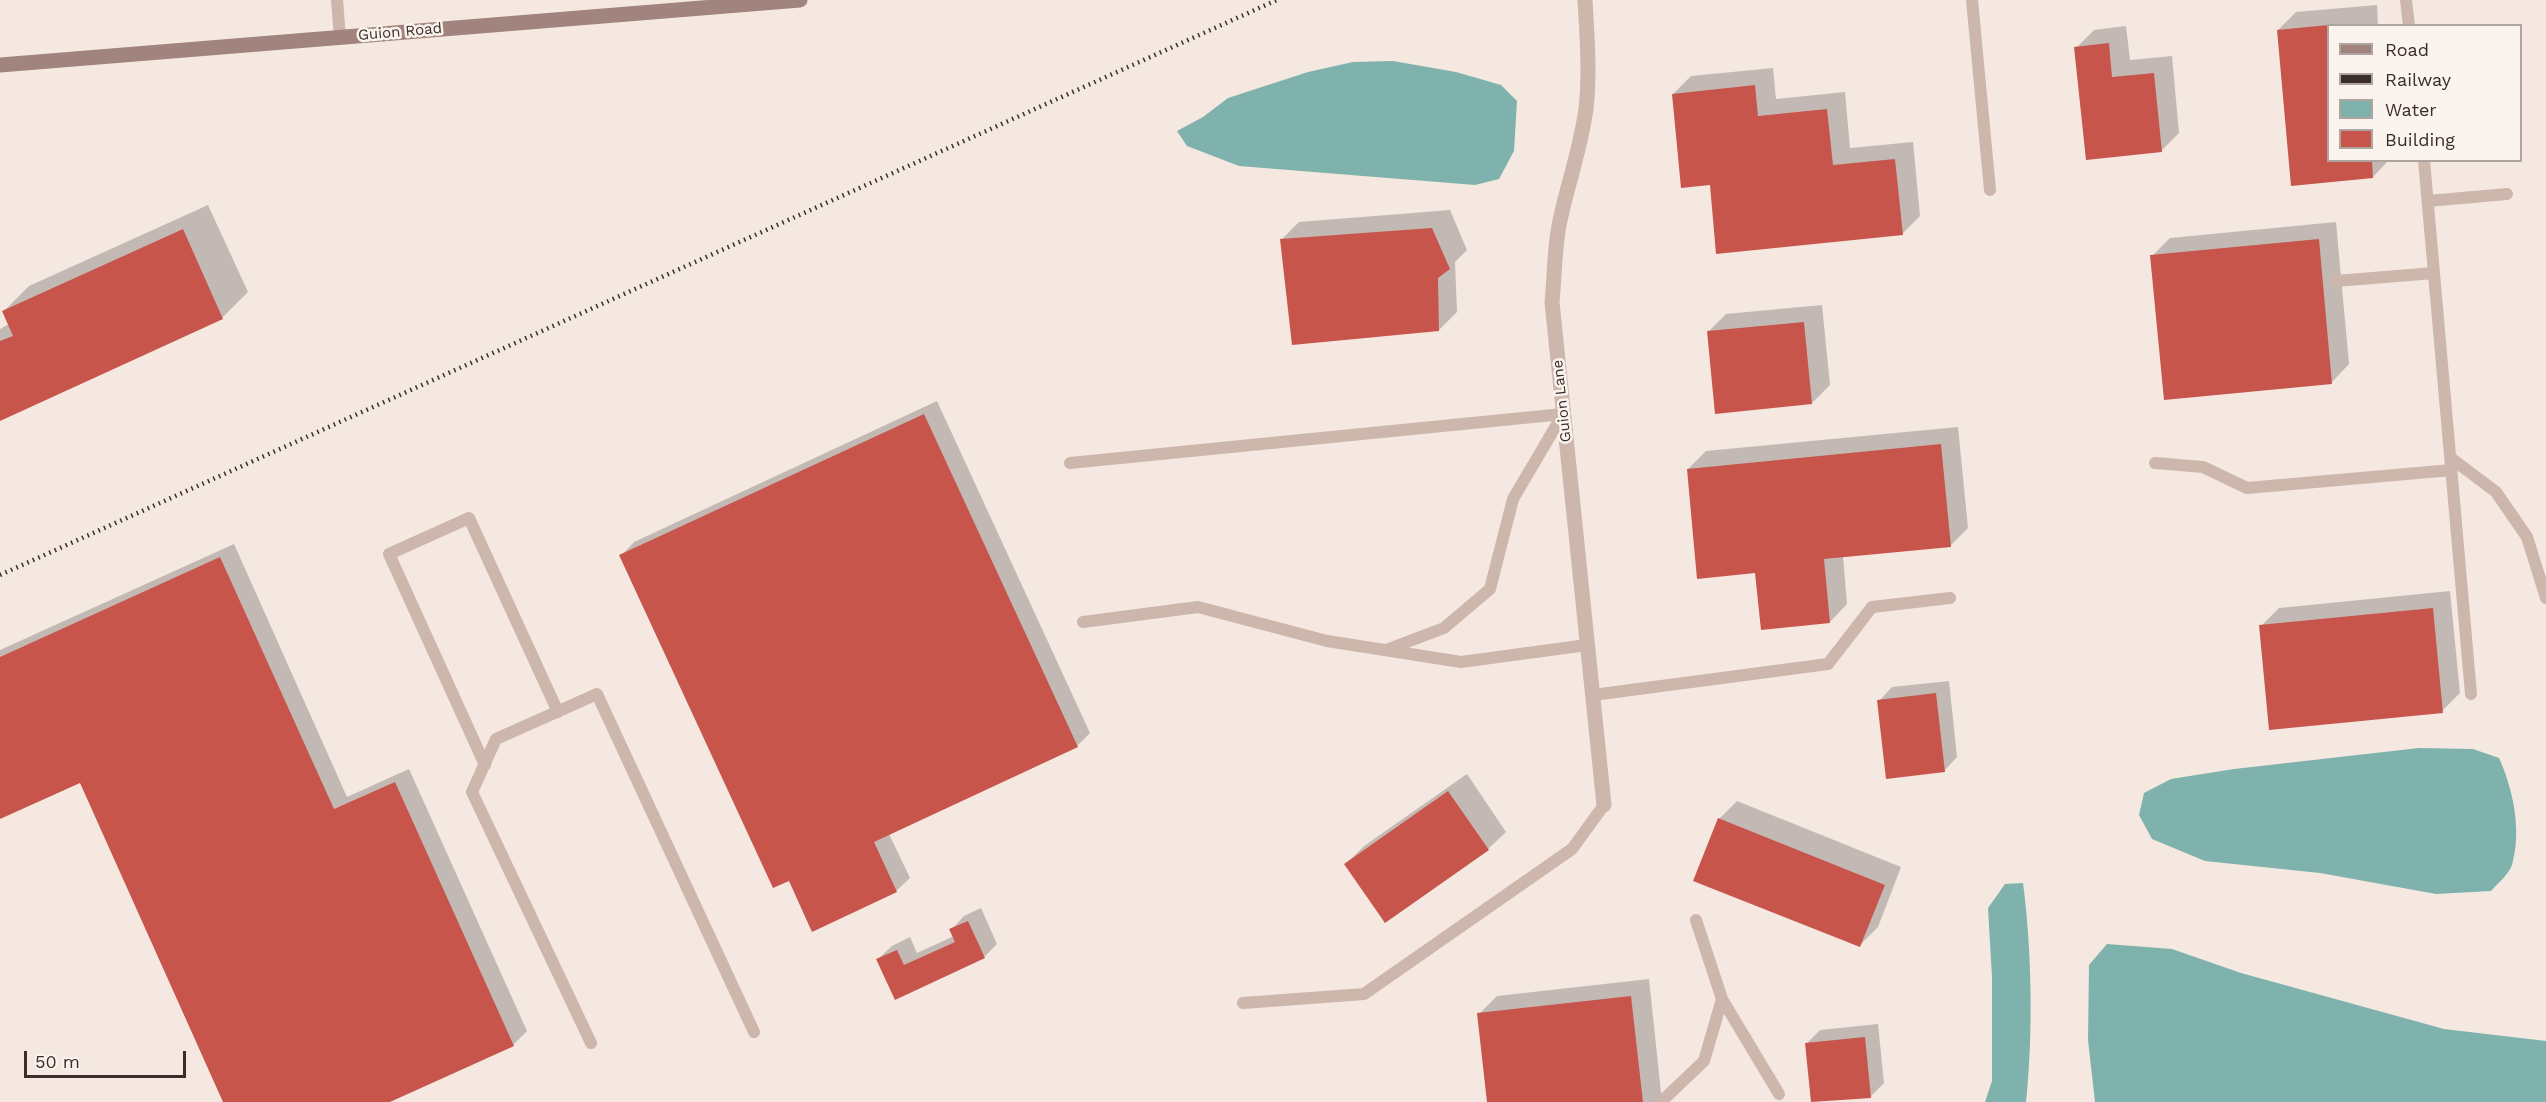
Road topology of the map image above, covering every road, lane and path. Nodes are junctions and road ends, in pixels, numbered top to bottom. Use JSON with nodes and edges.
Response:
{"nodes":[{"id":1,"x":337,"y":0,"type":"edge"},
{"id":2,"x":800,"y":0,"type":"edge"},
{"id":3,"x":1585,"y":0,"type":"edge"},
{"id":4,"x":1972,"y":0,"type":"edge"},
{"id":5,"x":2406,"y":0,"type":"edge"},
{"id":6,"x":2409,"y":24,"type":"edge"},
{"id":7,"x":340,"y":37,"type":"junction"},
{"id":8,"x":0,"y":65,"type":"edge"},
{"id":9,"x":2424,"y":162,"type":"edge"},
{"id":10,"x":1990,"y":190,"type":"dead end"},
{"id":11,"x":2507,"y":194,"type":"dead end"},
{"id":12,"x":2428,"y":201,"type":"junction"},
{"id":13,"x":2434,"y":273,"type":"junction"},
{"id":14,"x":2336,"y":281,"type":"dead end"},
{"id":15,"x":1563,"y":414,"type":"junction"},
{"id":16,"x":1070,"y":463,"type":"dead end"},
{"id":17,"x":2156,"y":463,"type":"dead end"},
{"id":18,"x":2451,"y":464,"type":"junction"},
{"id":19,"x":1950,"y":598,"type":"dead end"},
{"id":20,"x":2546,"y":598,"type":"edge"},
{"id":21,"x":1083,"y":622,"type":"dead end"},
{"id":22,"x":1587,"y":645,"type":"junction"},
{"id":23,"x":1385,"y":650,"type":"junction"},
{"id":24,"x":2471,"y":694,"type":"dead end"},
{"id":25,"x":1593,"y":695,"type":"junction"},
{"id":26,"x":558,"y":712,"type":"junction"},
{"id":27,"x":484,"y":765,"type":"junction"},
{"id":28,"x":1604,"y":805,"type":"joint"},
{"id":29,"x":1696,"y":920,"type":"dead end"},
{"id":30,"x":1722,"y":999,"type":"junction"},
{"id":31,"x":1243,"y":1003,"type":"dead end"},
{"id":32,"x":754,"y":1032,"type":"dead end"},
{"id":33,"x":591,"y":1043,"type":"dead end"},
{"id":34,"x":1779,"y":1094,"type":"dead end"},
{"id":35,"x":1664,"y":1099,"type":"dead end"}],
"edges":[{"from":1,"to":7,"type":"lane"},
{"from":2,"to":7,"type":"street","name":"Guion Road"},
{"from":3,"to":15,"type":"street","name":"Guion Lane"},
{"from":4,"to":10,"type":"lane"},
{"from":5,"to":6,"type":"lane"},
{"from":7,"to":8,"type":"street","name":"Guion Road"},
{"from":9,"to":12,"type":"lane"},
{"from":11,"to":12,"type":"lane"},
{"from":12,"to":13,"type":"lane"},
{"from":13,"to":14,"type":"lane"},
{"from":13,"to":18,"type":"lane"},
{"from":15,"to":16,"type":"lane"},
{"from":15,"to":22,"type":"street","name":"Guion Lane"},
{"from":15,"to":23,"type":"lane"},
{"from":17,"to":18,"type":"lane"},
{"from":18,"to":20,"type":"lane"},
{"from":18,"to":24,"type":"lane"},
{"from":19,"to":25,"type":"lane"},
{"from":21,"to":23,"type":"lane"},
{"from":22,"to":23,"type":"lane"},
{"from":22,"to":25,"type":"street","name":"Guion Lane"},
{"from":25,"to":28,"type":"street","name":"Guion Lane"},
{"from":26,"to":27,"type":"lane"},
{"from":26,"to":27,"type":"lane"},
{"from":26,"to":32,"type":"lane"},
{"from":27,"to":33,"type":"lane"},
{"from":28,"to":31,"type":"lane"},
{"from":29,"to":30,"type":"lane"},
{"from":30,"to":34,"type":"lane"},
{"from":30,"to":35,"type":"lane"}]}
